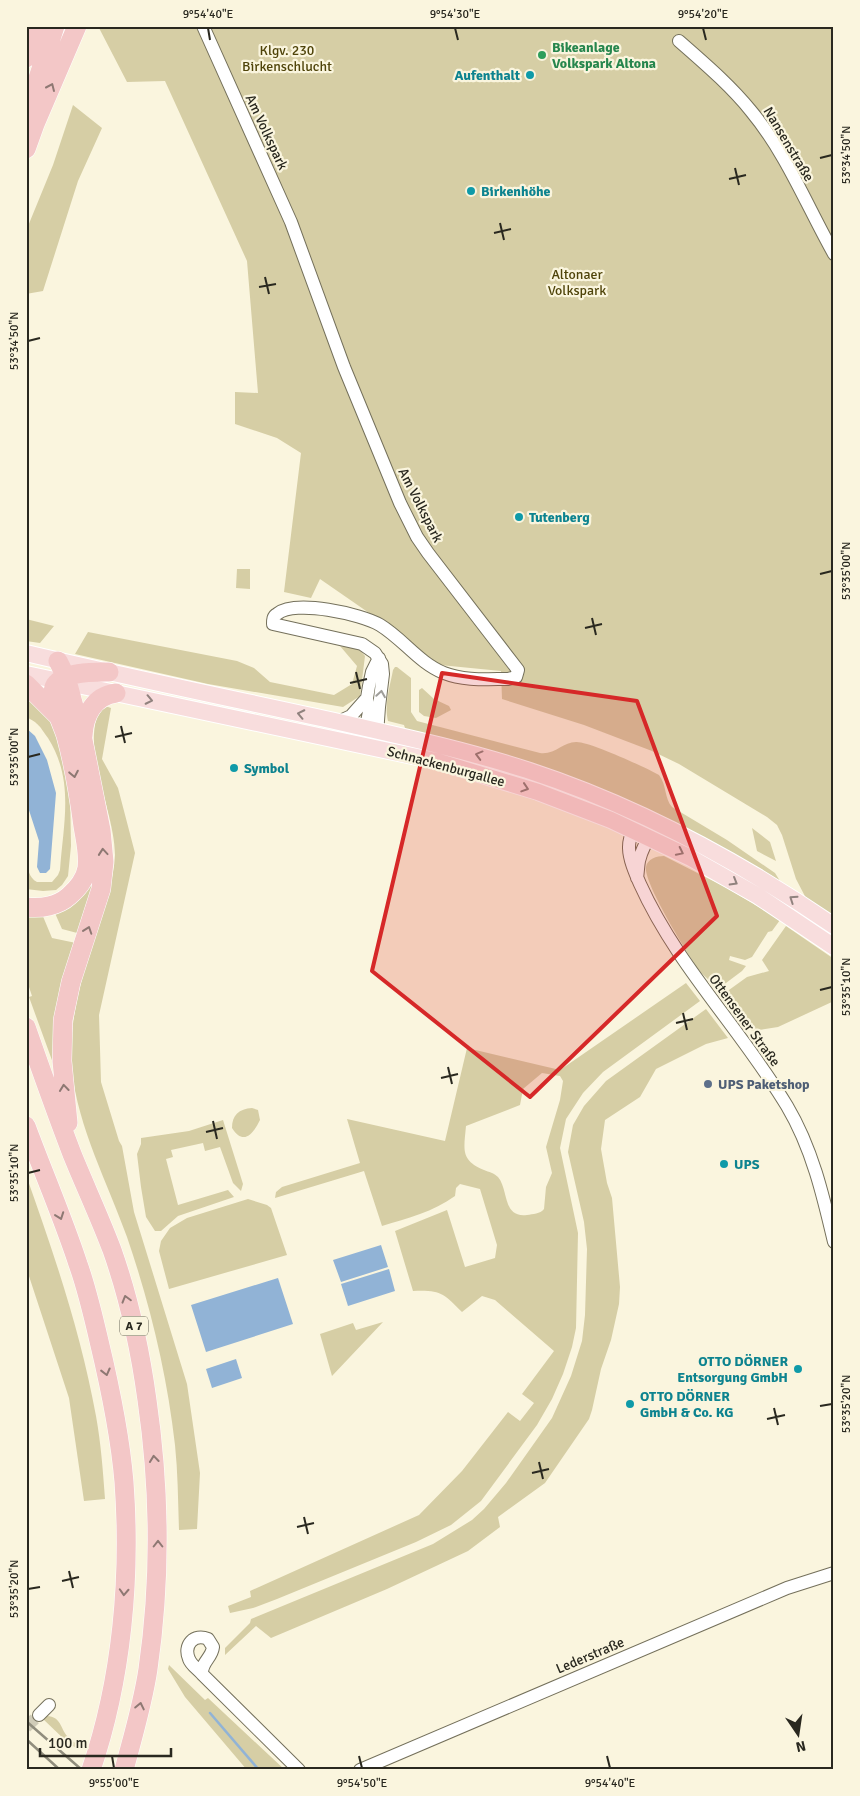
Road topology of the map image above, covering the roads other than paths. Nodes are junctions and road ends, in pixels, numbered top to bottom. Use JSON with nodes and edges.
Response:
{"nodes":[{"id":1,"x":39,"y":26,"type":"edge"},
{"id":2,"x":55,"y":26,"type":"edge"},
{"id":3,"x":77,"y":26,"type":"edge"},
{"id":4,"x":203,"y":26,"type":"edge"},
{"id":5,"x":680,"y":41,"type":"dead end"},
{"id":6,"x":26,"y":58,"type":"edge"},
{"id":7,"x":26,"y":115,"type":"edge"},
{"id":8,"x":26,"y":149,"type":"edge"},
{"id":9,"x":834,"y":254,"type":"edge"},
{"id":10,"x":26,"y":653,"type":"edge"},
{"id":11,"x":379,"y":658,"type":"junction"},
{"id":12,"x":109,"y":672,"type":"joint"},
{"id":13,"x":26,"y":674,"type":"edge"},
{"id":14,"x":63,"y":675,"type":"junction"},
{"id":15,"x":26,"y":684,"type":"edge"},
{"id":16,"x":116,"y":693,"type":"junction"},
{"id":17,"x":366,"y":698,"type":"junction"},
{"id":18,"x":60,"y":719,"type":"junction"},
{"id":19,"x":338,"y":722,"type":"junction"},
{"id":20,"x":372,"y":729,"type":"junction"},
{"id":21,"x":83,"y":740,"type":"junction"},
{"id":22,"x":369,"y":747,"type":"junction"},
{"id":23,"x":648,"y":818,"type":"junction"},
{"id":24,"x":634,"y":830,"type":"junction"},
{"id":25,"x":649,"y":838,"type":"junction"},
{"id":26,"x":637,"y":878,"type":"junction"},
{"id":27,"x":26,"y":907,"type":"edge"},
{"id":28,"x":834,"y":926,"type":"edge"},
{"id":29,"x":834,"y":947,"type":"edge"},
{"id":30,"x":26,"y":1027,"type":"edge"},
{"id":31,"x":26,"y":1126,"type":"edge"},
{"id":32,"x":72,"y":1154,"type":"junction"},
{"id":33,"x":834,"y":1242,"type":"edge"},
{"id":34,"x":834,"y":1574,"type":"edge"},
{"id":35,"x":202,"y":1674,"type":"junction"},
{"id":36,"x":49,"y":1705,"type":"dead end"},
{"id":37,"x":39,"y":1715,"type":"tunnel mouth"},
{"id":38,"x":91,"y":1770,"type":"edge"},
{"id":39,"x":124,"y":1770,"type":"edge"},
{"id":40,"x":299,"y":1770,"type":"edge"},
{"id":41,"x":360,"y":1770,"type":"edge"}],
"edges":[{"from":1,"to":6,"type":"highway"},
{"from":2,"to":7,"type":"highway"},
{"from":8,"to":3,"type":"highway","one_way":true},
{"from":4,"to":11,"type":"street","name":"Am Volkspark"},
{"from":5,"to":9,"type":"street","name":"Nansenstraße"},
{"from":10,"to":14,"type":"main road","name":"Schnackenburgallee"},
{"from":11,"to":17,"type":"street"},
{"from":20,"to":11,"type":"street","one_way":true},
{"from":12,"to":14,"type":"highway"},
{"from":19,"to":12,"type":"main road","name":"Schnackenburgallee","one_way":true},
{"from":13,"to":14,"type":"main road","name":"Schnackenburgallee"},
{"from":14,"to":16,"type":"main road","name":"Schnackenburgallee"},
{"from":14,"to":18,"type":"highway"},
{"from":14,"to":21,"type":"highway"},
{"from":15,"to":18,"type":"highway"},
{"from":16,"to":21,"type":"highway"},
{"from":16,"to":22,"type":"main road","name":"Schnackenburgallee","one_way":true},
{"from":17,"to":19,"type":"street"},
{"from":17,"to":20,"type":"street"},
{"from":18,"to":27,"type":"highway","one_way":true},
{"from":19,"to":20,"type":"main road","name":"Schnackenburgallee"},
{"from":20,"to":22,"type":"street"},
{"from":23,"to":20,"type":"main road","name":"Schnackenburgallee","one_way":true},
{"from":32,"to":21,"type":"highway","one_way":true},
{"from":22,"to":24,"type":"main road","name":"Schnackenburgallee","one_way":true},
{"from":23,"to":24,"type":"street"},
{"from":23,"to":25,"type":"street"},
{"from":28,"to":23,"type":"main road","name":"Schnackenburgallee","one_way":true},
{"from":24,"to":25,"type":"main road","name":"Schnackenburgallee"},
{"from":24,"to":26,"type":"street","name":"Ottensener Straße"},
{"from":25,"to":26,"type":"street"},
{"from":25,"to":29,"type":"main road","name":"Schnackenburgallee","one_way":true},
{"from":26,"to":33,"type":"street","name":"Ottensener Straße"},
{"from":30,"to":32,"type":"highway","number":"A 7"},
{"from":31,"to":38,"type":"highway","one_way":true},
{"from":39,"to":32,"type":"highway","number":"A 7","one_way":true},
{"from":34,"to":41,"type":"street","name":"Lederstraße"},
{"from":35,"to":35,"type":"street"},
{"from":35,"to":40,"type":"street"},
{"from":36,"to":37,"type":"street"}]}
